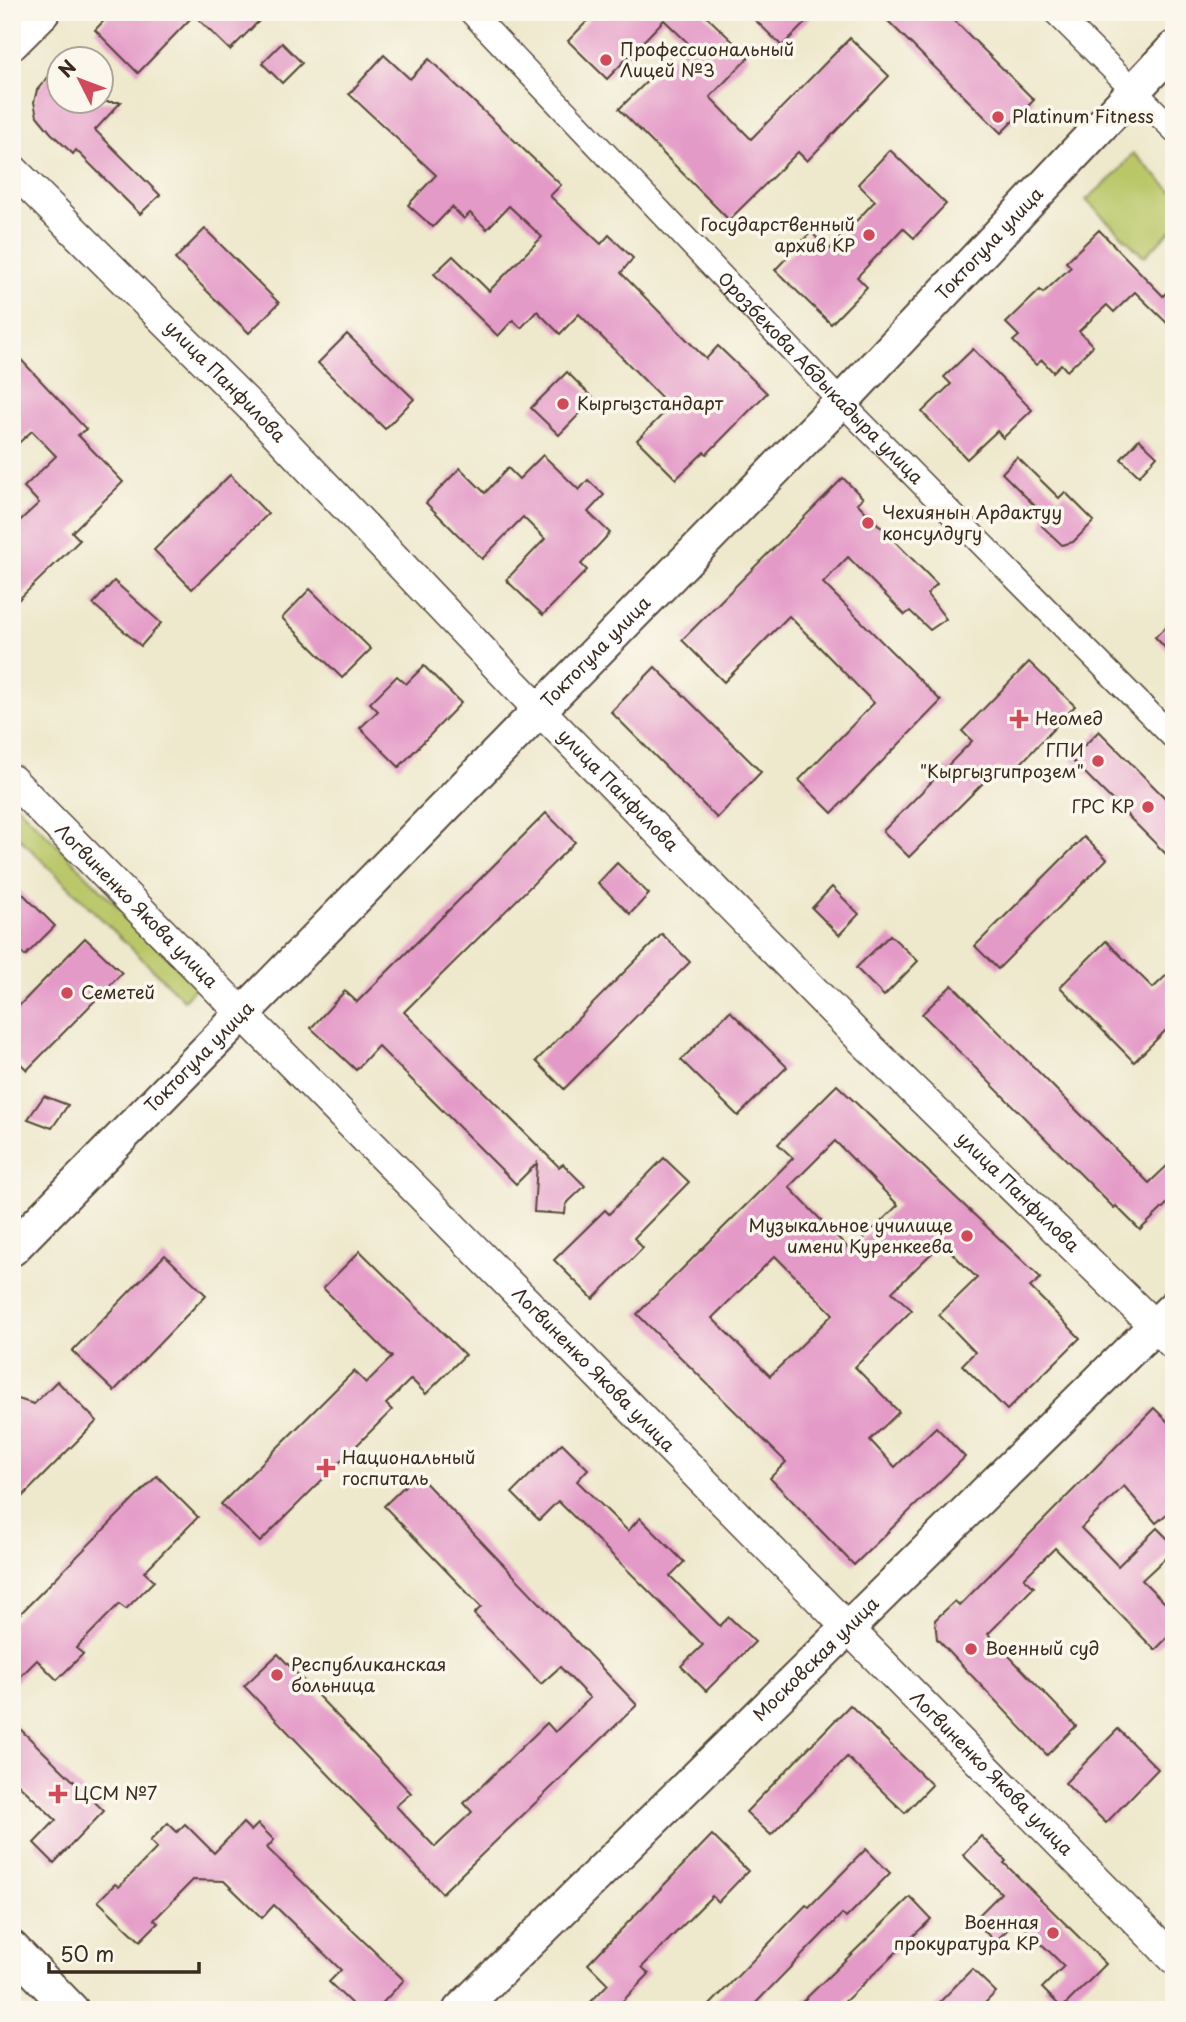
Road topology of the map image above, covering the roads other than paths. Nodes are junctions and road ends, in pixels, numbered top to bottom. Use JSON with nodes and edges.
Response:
{"nodes":[{"id":1,"x":43,"y":12,"type":"edge"},
{"id":2,"x":471,"y":12,"type":"edge"},
{"id":3,"x":1055,"y":12,"type":"edge"},
{"id":4,"x":12,"y":43,"type":"edge"},
{"id":5,"x":1174,"y":48,"type":"edge"},
{"id":6,"x":1133,"y":90,"type":"junction"},
{"id":7,"x":1174,"y":130,"type":"edge"},
{"id":8,"x":12,"y":169,"type":"edge"},
{"id":9,"x":841,"y":402,"type":"junction"},
{"id":10,"x":541,"y":711,"type":"junction"},
{"id":11,"x":1174,"y":738,"type":"edge"},
{"id":12,"x":12,"y":780,"type":"edge"},
{"id":13,"x":242,"y":1014,"type":"junction"},
{"id":14,"x":12,"y":1249,"type":"edge"},
{"id":15,"x":1167,"y":1326,"type":"edge"},
{"id":16,"x":846,"y":1629,"type":"junction"},
{"id":17,"x":1174,"y":1959,"type":"edge"},
{"id":18,"x":17,"y":1962,"type":"edge"},
{"id":19,"x":72,"y":2010,"type":"edge"},
{"id":20,"x":460,"y":2010,"type":"edge"}],
"edges":[{"from":1,"to":4,"type":"main road"},
{"from":2,"to":9,"type":"street","name":"Орозбекова Абдыкадыра улица"},
{"from":3,"to":6,"type":"street"},
{"from":5,"to":6,"type":"main road","name":"Токтогула улица"},
{"from":6,"to":7,"type":"street"},
{"from":6,"to":9,"type":"main road","name":"Токтогула улица"},
{"from":8,"to":10,"type":"street","name":"улица Панфилова"},
{"from":9,"to":10,"type":"main road","name":"Токтогула улица"},
{"from":9,"to":11,"type":"street","name":"Орозбекова Абдыкадыра улица"},
{"from":10,"to":13,"type":"main road","name":"Токтогула улица"},
{"from":10,"to":15,"type":"street","name":"улица Панфилова"},
{"from":12,"to":13,"type":"street","name":"Логвиненко Якова улица"},
{"from":13,"to":14,"type":"main road","name":"Токтогула улица"},
{"from":13,"to":16,"type":"street","name":"Логвиненко Якова улица"},
{"from":15,"to":16,"type":"main road","name":"Московская улица"},
{"from":16,"to":17,"type":"street","name":"Логвиненко Якова улица"},
{"from":16,"to":20,"type":"main road","name":"Московская улица"},
{"from":18,"to":19,"type":"main road"}]}
